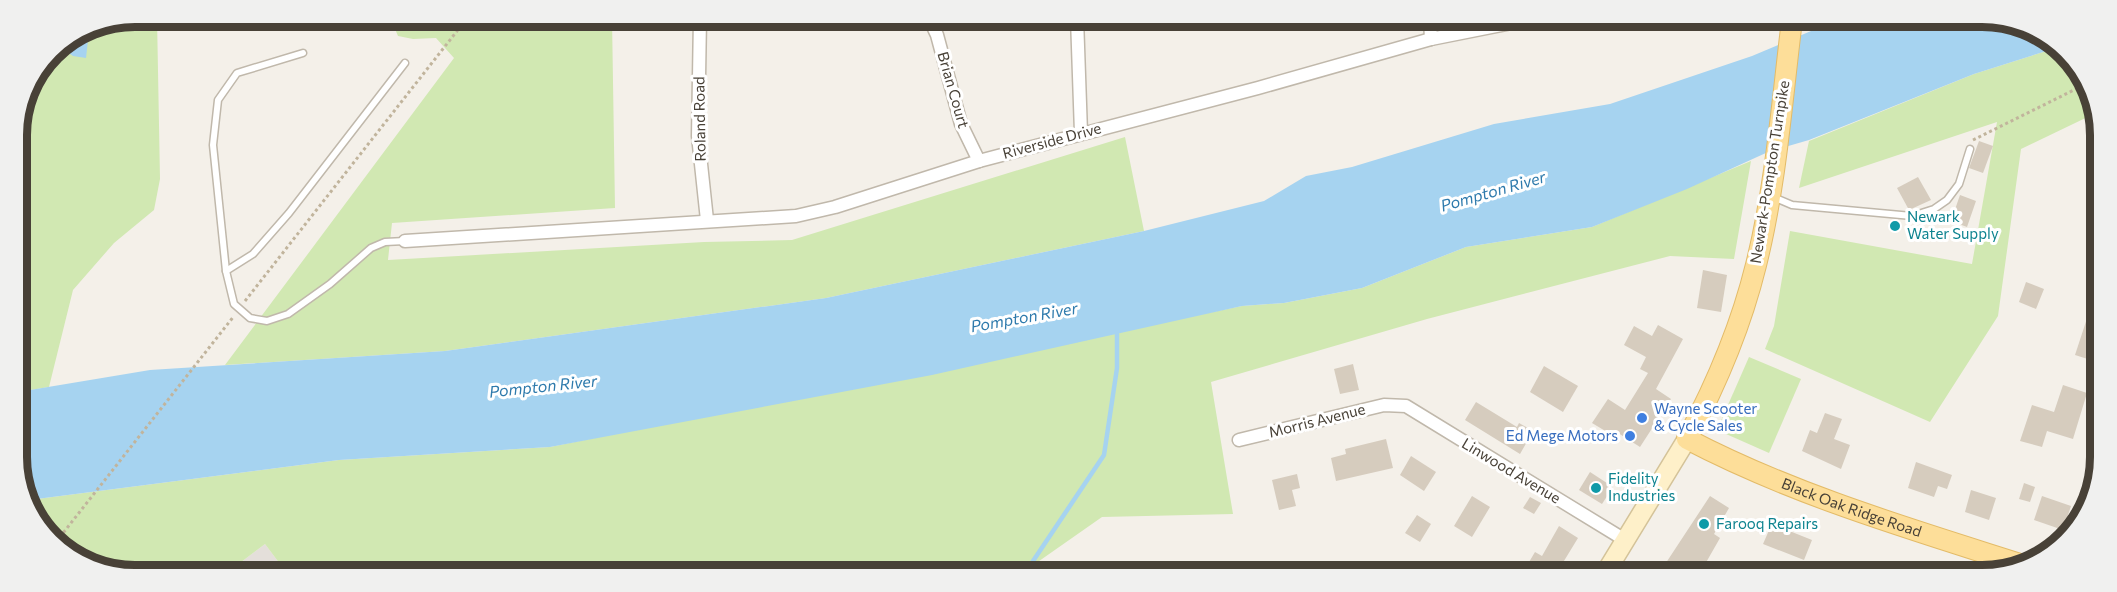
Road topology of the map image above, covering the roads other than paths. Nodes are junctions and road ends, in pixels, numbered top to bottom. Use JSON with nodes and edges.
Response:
{"nodes":[{"id":1,"x":700,"y":27,"type":"edge"},
{"id":2,"x":933,"y":27,"type":"edge"},
{"id":3,"x":1077,"y":27,"type":"edge"},
{"id":4,"x":1430,"y":27,"type":"edge"},
{"id":5,"x":1495,"y":27,"type":"edge"},
{"id":6,"x":1791,"y":27,"type":"edge"},
{"id":7,"x":1431,"y":39,"type":"junction"},
{"id":8,"x":303,"y":53,"type":"dead end"},
{"id":9,"x":405,"y":63,"type":"dead end"},
{"id":10,"x":1081,"y":133,"type":"junction"},
{"id":11,"x":1970,"y":149,"type":"road end"},
{"id":12,"x":979,"y":161,"type":"junction"},
{"id":13,"x":1769,"y":196,"type":"junction"},
{"id":14,"x":707,"y":220,"type":"junction"},
{"id":15,"x":405,"y":241,"type":"joint"},
{"id":16,"x":226,"y":271,"type":"junction"},
{"id":17,"x":1396,"y":404,"type":"joint"},
{"id":18,"x":1687,"y":439,"type":"junction"},
{"id":19,"x":1239,"y":440,"type":"dead end"},
{"id":20,"x":1625,"y":540,"type":"junction"},
{"id":21,"x":2011,"y":561,"type":"edge"},
{"id":22,"x":1610,"y":565,"type":"edge"}],
"edges":[{"from":1,"to":14,"type":"street","name":"Roland Road"},
{"from":2,"to":12,"type":"street","name":"Brian Court"},
{"from":3,"to":10,"type":"street"},
{"from":4,"to":7,"type":"street"},
{"from":5,"to":7,"type":"street","name":"Riverside Drive"},
{"from":6,"to":13,"type":"main road","name":"Newark-Pompton Turnpike"},
{"from":7,"to":10,"type":"street","name":"Riverside Drive"},
{"from":8,"to":16,"type":"lane"},
{"from":9,"to":16,"type":"lane"},
{"from":10,"to":12,"type":"street","name":"Riverside Drive"},
{"from":11,"to":13,"type":"lane"},
{"from":12,"to":14,"type":"street","name":"Riverside Drive"},
{"from":13,"to":18,"type":"main road","name":"Newark-Pompton Turnpike"},
{"from":14,"to":15,"type":"street","name":"Riverside Drive"},
{"from":15,"to":16,"type":"lane"},
{"from":17,"to":19,"type":"street","name":"Morris Avenue"},
{"from":17,"to":20,"type":"street","name":"Linwood Avenue"},
{"from":18,"to":20,"type":"main road","name":"Newark-Pompton Turnpike"},
{"from":18,"to":21,"type":"main road","name":"Black Oak Ridge Road"},
{"from":20,"to":22,"type":"main road","name":"Newark-Pompton Turnpike"}]}
